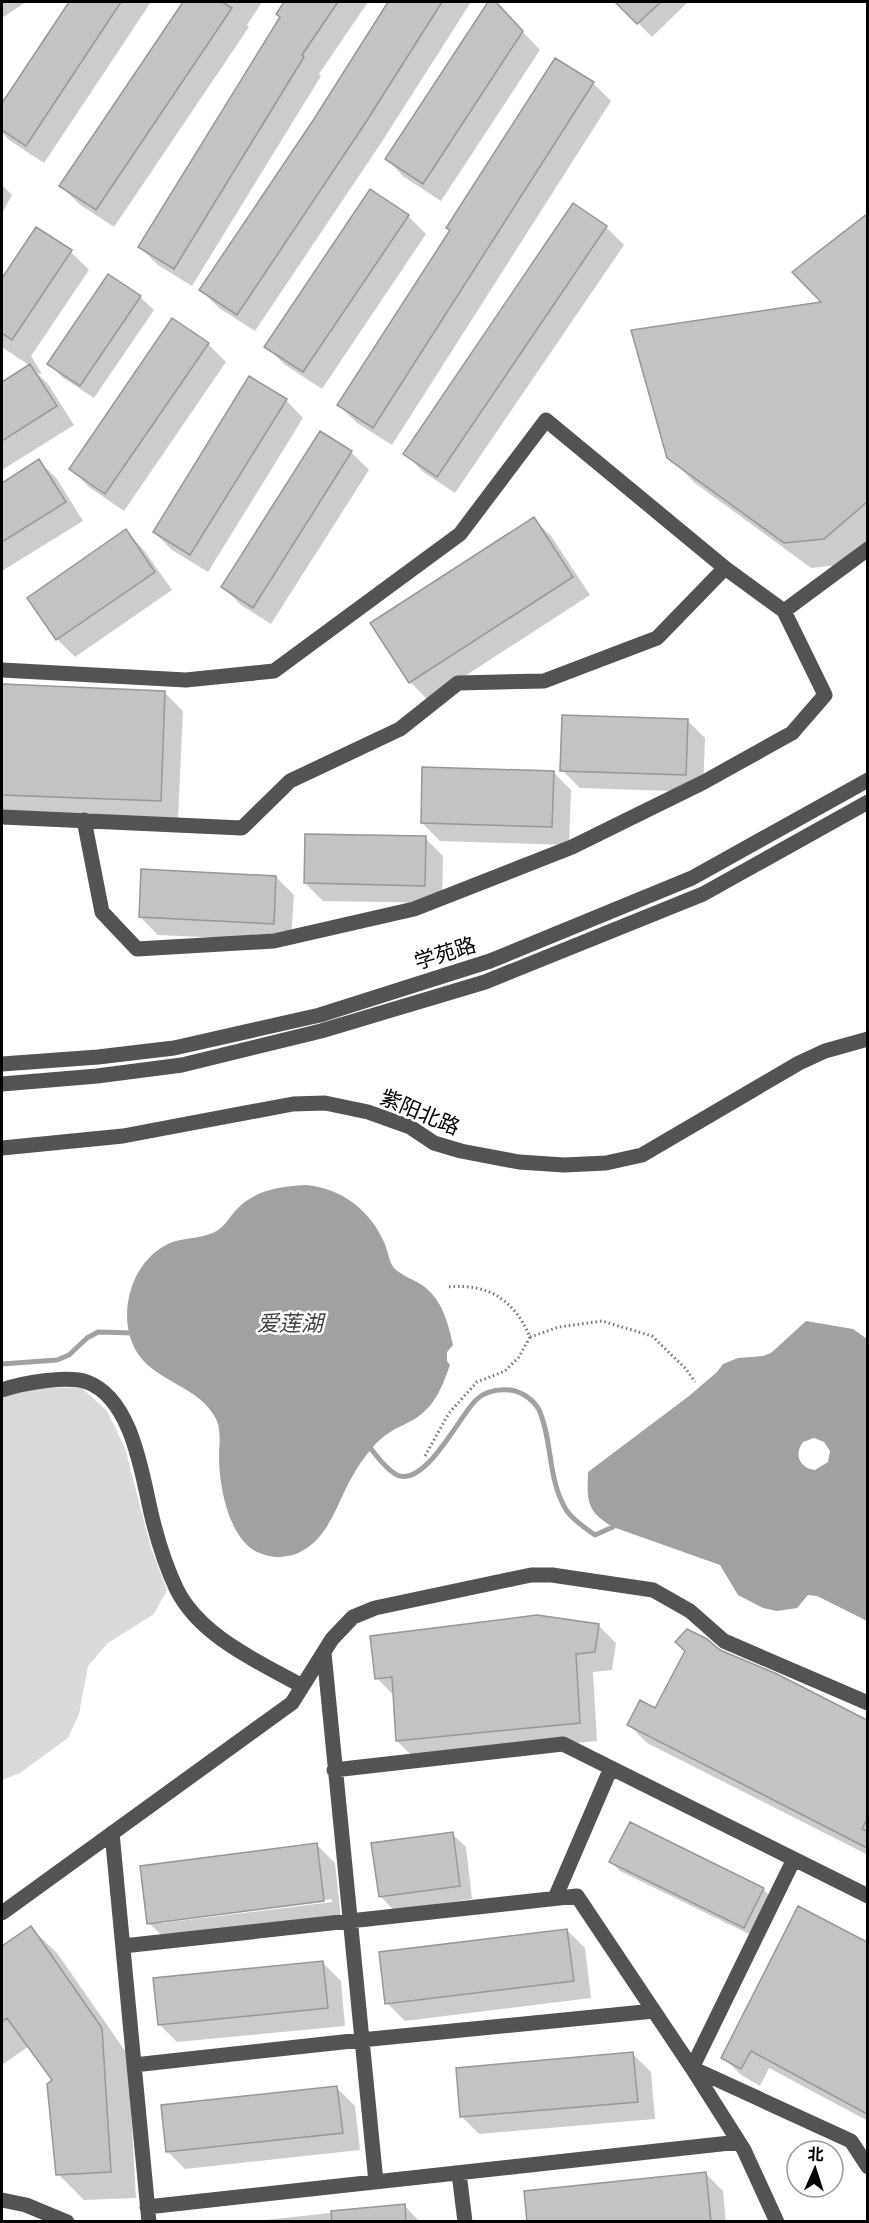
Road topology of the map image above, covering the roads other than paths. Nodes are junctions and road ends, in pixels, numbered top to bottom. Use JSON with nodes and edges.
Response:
{"nodes":[{"id":1,"x":867,"y":549,"type":"edge"},
{"id":2,"x":725,"y":568,"type":"junction"},
{"id":3,"x":784,"y":611,"type":"junction"},
{"id":4,"x":2,"y":670,"type":"edge"},
{"id":5,"x":867,"y":780,"type":"edge"},
{"id":6,"x":867,"y":802,"type":"edge"},
{"id":7,"x":2,"y":817,"type":"edge"},
{"id":8,"x":84,"y":820,"type":"junction"},
{"id":9,"x":867,"y":1039,"type":"edge"},
{"id":10,"x":2,"y":1064,"type":"edge"},
{"id":11,"x":2,"y":1084,"type":"edge"},
{"id":12,"x":2,"y":1148,"type":"edge"},
{"id":13,"x":2,"y":1390,"type":"edge"},
{"id":14,"x":324,"y":1653,"type":"junction"},
{"id":15,"x":303,"y":1686,"type":"junction"},
{"id":16,"x":867,"y":1703,"type":"edge"},
{"id":17,"x":611,"y":1768,"type":"junction"},
{"id":18,"x":334,"y":1770,"type":"junction"},
{"id":19,"x":112,"y":1833,"type":"junction"},
{"id":20,"x":794,"y":1859,"type":"junction"},
{"id":21,"x":867,"y":1896,"type":"edge"},
{"id":22,"x":555,"y":1898,"type":"junction"},
{"id":23,"x":2,"y":1913,"type":"edge"},
{"id":24,"x":349,"y":1921,"type":"junction"},
{"id":25,"x":123,"y":1946,"type":"junction"},
{"id":26,"x":654,"y":2011,"type":"junction"},
{"id":27,"x":361,"y":2040,"type":"junction"},
{"id":28,"x":134,"y":2065,"type":"junction"},
{"id":29,"x":692,"y":2068,"type":"junction"},
{"id":30,"x":739,"y":2142,"type":"junction"},
{"id":31,"x":867,"y":2167,"type":"edge"},
{"id":32,"x":459,"y":2173,"type":"junction"},
{"id":33,"x":375,"y":2182,"type":"junction"},
{"id":34,"x":2,"y":2200,"type":"edge"},
{"id":35,"x":148,"y":2214,"type":"edge"},
{"id":36,"x":67,"y":2222,"type":"edge"},
{"id":37,"x":465,"y":2222,"type":"edge"},
{"id":38,"x":777,"y":2222,"type":"edge"}],
"edges":[{"from":1,"to":3,"type":"street"},
{"from":2,"to":3,"type":"street"},
{"from":2,"to":4,"type":"street"},
{"from":2,"to":8,"type":"street"},
{"from":3,"to":8,"type":"street"},
{"from":5,"to":10,"type":"street","name":"学苑路"},
{"from":6,"to":11,"type":"street","name":"学苑路"},
{"from":7,"to":8,"type":"street"},
{"from":9,"to":12,"type":"street","name":"紫阳北路"},
{"from":13,"to":15,"type":"street"},
{"from":14,"to":15,"type":"street"},
{"from":14,"to":16,"type":"street"},
{"from":14,"to":18,"type":"street"},
{"from":15,"to":19,"type":"street"},
{"from":17,"to":18,"type":"street"},
{"from":17,"to":20,"type":"street"},
{"from":17,"to":22,"type":"street"},
{"from":18,"to":24,"type":"street"},
{"from":19,"to":23,"type":"street"},
{"from":19,"to":25,"type":"street"},
{"from":20,"to":21,"type":"street"},
{"from":20,"to":29,"type":"street"},
{"from":22,"to":24,"type":"street"},
{"from":22,"to":26,"type":"street"},
{"from":24,"to":25,"type":"street"},
{"from":24,"to":27,"type":"street"},
{"from":25,"to":28,"type":"street"},
{"from":26,"to":27,"type":"street"},
{"from":26,"to":29,"type":"street"},
{"from":27,"to":28,"type":"street"},
{"from":27,"to":33,"type":"street"},
{"from":28,"to":35,"type":"street"},
{"from":29,"to":30,"type":"street"},
{"from":29,"to":31,"type":"street"},
{"from":30,"to":32,"type":"street"},
{"from":30,"to":38,"type":"street"},
{"from":32,"to":33,"type":"street"},
{"from":32,"to":37,"type":"street"},
{"from":33,"to":35,"type":"street"},
{"from":34,"to":36,"type":"street"}]}
